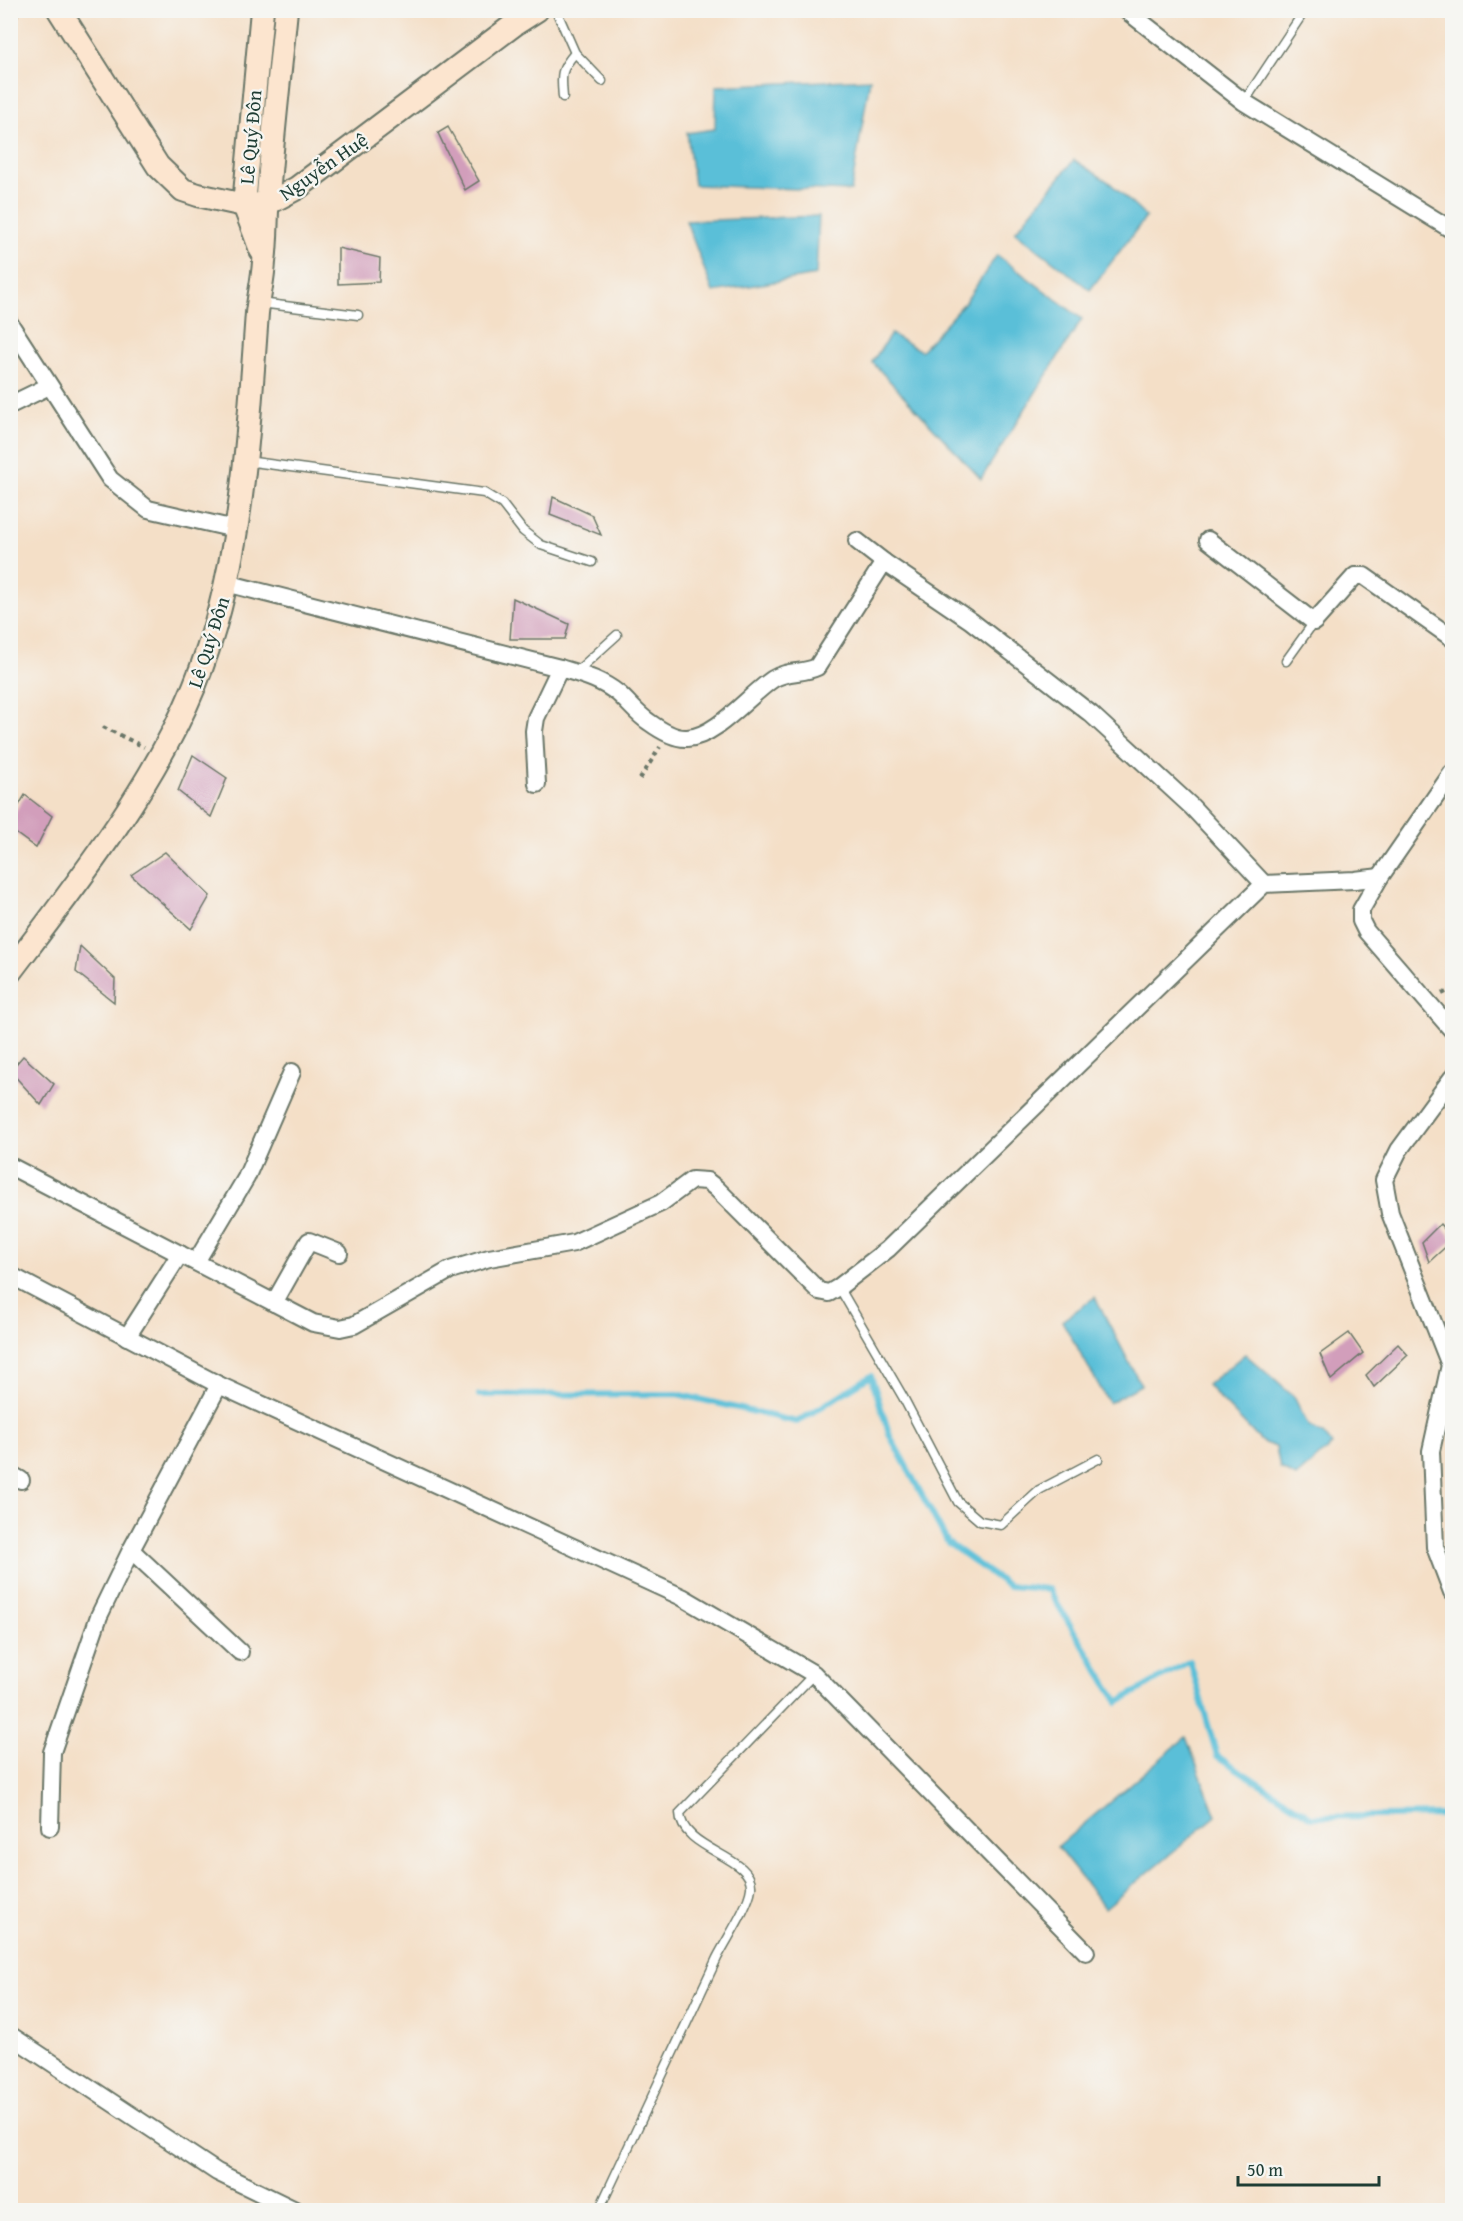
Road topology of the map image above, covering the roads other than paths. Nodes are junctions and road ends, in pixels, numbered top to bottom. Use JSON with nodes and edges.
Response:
{"nodes":[{"id":1,"x":59,"y":10,"type":"edge"},
{"id":2,"x":262,"y":10,"type":"edge"},
{"id":3,"x":286,"y":10,"type":"edge"},
{"id":4,"x":537,"y":10,"type":"edge"},
{"id":5,"x":556,"y":10,"type":"edge"},
{"id":6,"x":1126,"y":10,"type":"edge"},
{"id":7,"x":1305,"y":10,"type":"edge"},
{"id":8,"x":574,"y":53,"type":"junction"},
{"id":9,"x":602,"y":81,"type":"dead end"},
{"id":10,"x":563,"y":97,"type":"dead end"},
{"id":11,"x":1244,"y":102,"type":"junction"},
{"id":12,"x":267,"y":204,"type":"junction"},
{"id":13,"x":244,"y":205,"type":"junction"},
{"id":14,"x":1452,"y":230,"type":"edge"},
{"id":15,"x":265,"y":260,"type":"junction"},
{"id":16,"x":258,"y":303,"type":"junction"},
{"id":17,"x":358,"y":315,"type":"dead end"},
{"id":18,"x":10,"y":324,"type":"edge"},
{"id":19,"x":50,"y":386,"type":"junction"},
{"id":20,"x":10,"y":405,"type":"edge"},
{"id":21,"x":246,"y":461,"type":"junction"},
{"id":22,"x":235,"y":529,"type":"junction"},
{"id":23,"x":1208,"y":540,"type":"dead end"},
{"id":24,"x":857,"y":541,"type":"dead end"},
{"id":25,"x":592,"y":562,"type":"dead end"},
{"id":26,"x":884,"y":562,"type":"junction"},
{"id":27,"x":226,"y":583,"type":"junction"},
{"id":28,"x":1314,"y":622,"type":"junction"},
{"id":29,"x":617,"y":635,"type":"dead end"},
{"id":30,"x":1452,"y":638,"type":"edge"},
{"id":31,"x":1286,"y":661,"type":"dead end"},
{"id":32,"x":568,"y":670,"type":"junction"},
{"id":33,"x":1452,"y":773,"type":"edge"},
{"id":34,"x":537,"y":784,"type":"dead end"},
{"id":35,"x":1380,"y":876,"type":"junction"},
{"id":36,"x":1264,"y":884,"type":"junction"},
{"id":37,"x":10,"y":972,"type":"edge"},
{"id":38,"x":1452,"y":1030,"type":"edge"},
{"id":39,"x":292,"y":1072,"type":"dead end"},
{"id":40,"x":1452,"y":1078,"type":"edge"},
{"id":41,"x":10,"y":1166,"type":"edge"},
{"id":42,"x":339,"y":1253,"type":"dead end"},
{"id":43,"x":180,"y":1254,"type":"junction"},
{"id":44,"x":196,"y":1262,"type":"junction"},
{"id":45,"x":10,"y":1275,"type":"edge"},
{"id":46,"x":839,"y":1287,"type":"junction"},
{"id":47,"x":274,"y":1303,"type":"junction"},
{"id":48,"x":127,"y":1336,"type":"junction"},
{"id":49,"x":1451,"y":1365,"type":"edge"},
{"id":50,"x":219,"y":1385,"type":"junction"},
{"id":51,"x":1098,"y":1459,"type":"dead end"},
{"id":52,"x":131,"y":1550,"type":"junction"},
{"id":53,"x":1452,"y":1592,"type":"edge"},
{"id":54,"x":240,"y":1652,"type":"dead end"},
{"id":55,"x":814,"y":1674,"type":"junction"},
{"id":56,"x":51,"y":1827,"type":"dead end"},
{"id":57,"x":1086,"y":1952,"type":"dead end"},
{"id":58,"x":10,"y":2035,"type":"edge"},
{"id":59,"x":295,"y":2211,"type":"edge"},
{"id":60,"x":599,"y":2211,"type":"edge"}],
"edges":[{"from":1,"to":13,"type":"main road","name":"Nguyễn Huệ"},
{"from":2,"to":13,"type":"main road","name":"Lê Quý Đôn"},
{"from":3,"to":12,"type":"main road","name":"Lê Quý Đôn"},
{"from":4,"to":12,"type":"main road","name":"Nguyễn Huệ"},
{"from":5,"to":8,"type":"lane"},
{"from":6,"to":11,"type":"street"},
{"from":7,"to":11,"type":"lane"},
{"from":8,"to":9,"type":"lane"},
{"from":8,"to":10,"type":"lane"},
{"from":11,"to":14,"type":"street"},
{"from":12,"to":13,"type":"main road","name":"Nguyễn Huệ"},
{"from":12,"to":15,"type":"main road","name":"Lê Quý Đôn"},
{"from":13,"to":15,"type":"main road","name":"Lê Quý Đôn"},
{"from":15,"to":16,"type":"main road","name":"Lê Quý Đôn"},
{"from":16,"to":17,"type":"lane"},
{"from":16,"to":21,"type":"main road","name":"Lê Quý Đôn"},
{"from":18,"to":19,"type":"street"},
{"from":19,"to":20,"type":"street"},
{"from":19,"to":22,"type":"street"},
{"from":21,"to":22,"type":"main road","name":"Lê Quý Đôn"},
{"from":21,"to":25,"type":"lane"},
{"from":22,"to":27,"type":"main road","name":"Lê Quý Đôn"},
{"from":23,"to":28,"type":"street"},
{"from":24,"to":26,"type":"street"},
{"from":26,"to":32,"type":"street"},
{"from":26,"to":36,"type":"street"},
{"from":27,"to":32,"type":"street"},
{"from":27,"to":37,"type":"main road","name":"Lê Quý Đôn"},
{"from":28,"to":30,"type":"street"},
{"from":28,"to":31,"type":"lane"},
{"from":29,"to":32,"type":"lane"},
{"from":32,"to":34,"type":"street"},
{"from":33,"to":35,"type":"street"},
{"from":35,"to":36,"type":"street"},
{"from":35,"to":38,"type":"street"},
{"from":36,"to":46,"type":"street"},
{"from":39,"to":44,"type":"street"},
{"from":40,"to":49,"type":"street"},
{"from":41,"to":43,"type":"street"},
{"from":42,"to":47,"type":"street"},
{"from":43,"to":44,"type":"street"},
{"from":43,"to":48,"type":"street"},
{"from":44,"to":47,"type":"street"},
{"from":45,"to":48,"type":"street"},
{"from":46,"to":47,"type":"street"},
{"from":46,"to":51,"type":"lane"},
{"from":48,"to":50,"type":"street"},
{"from":49,"to":53,"type":"street"},
{"from":50,"to":52,"type":"street"},
{"from":50,"to":55,"type":"street"},
{"from":52,"to":54,"type":"street"},
{"from":52,"to":56,"type":"street"},
{"from":55,"to":57,"type":"street"},
{"from":55,"to":60,"type":"lane"},
{"from":58,"to":59,"type":"street"}]}
